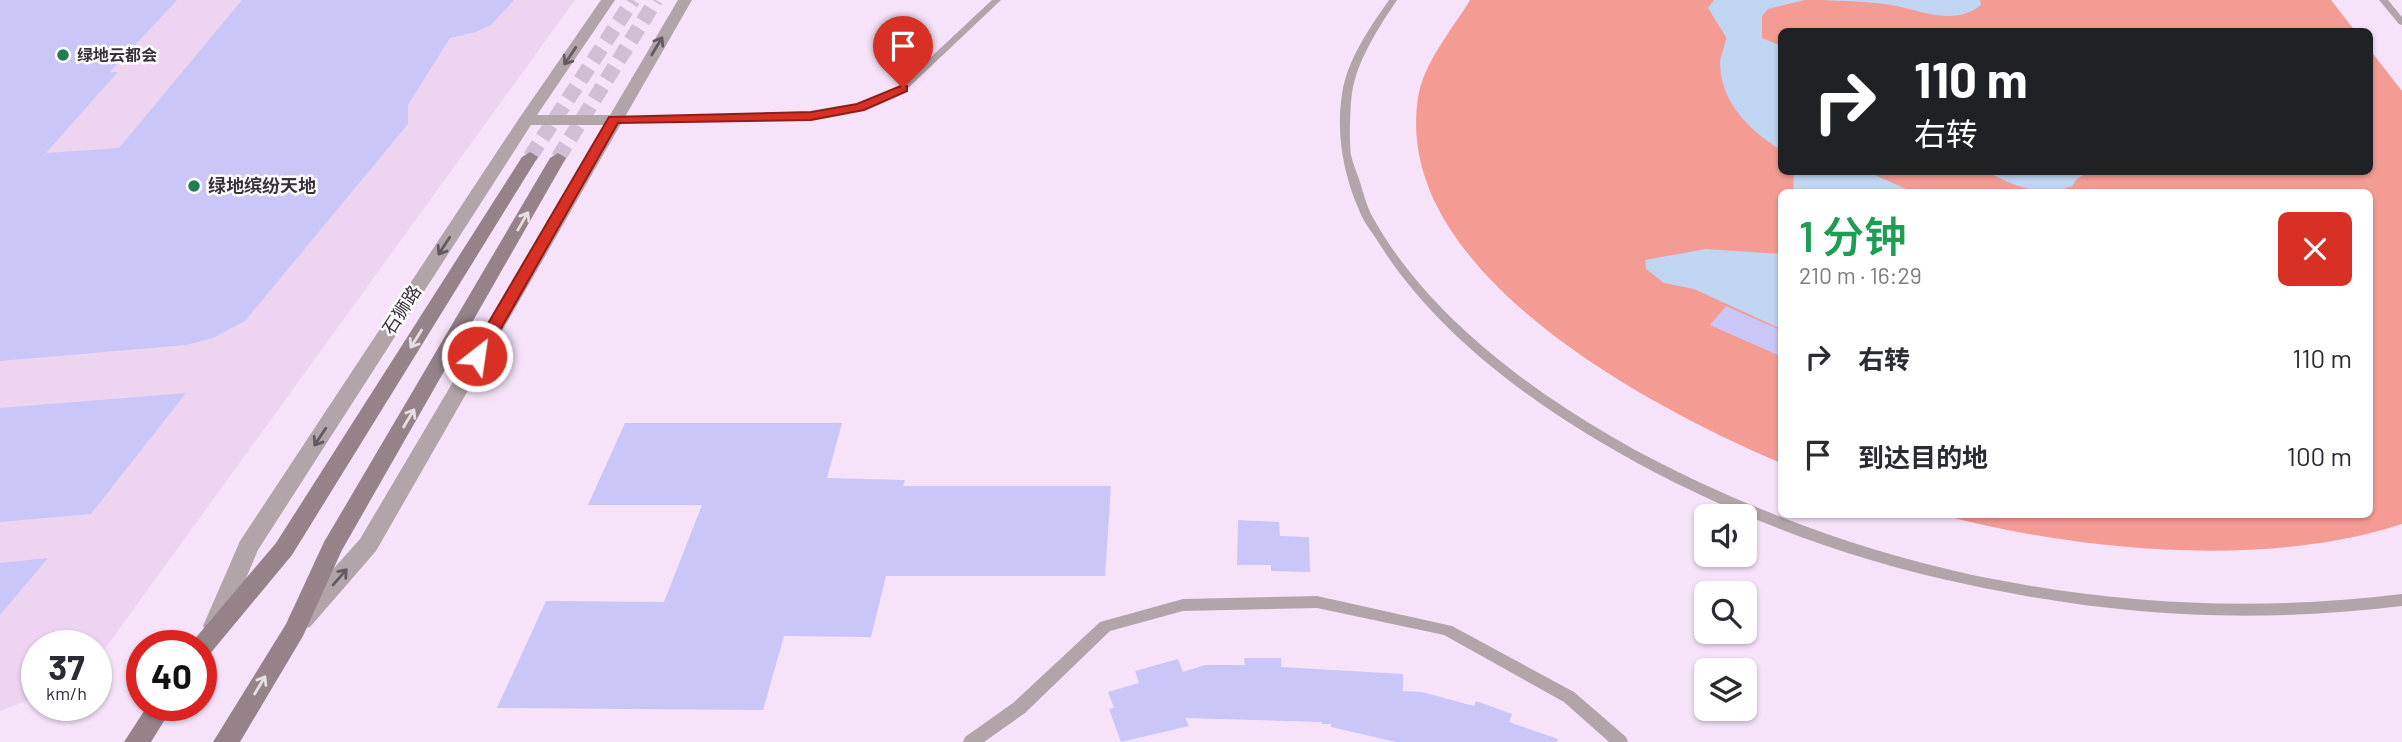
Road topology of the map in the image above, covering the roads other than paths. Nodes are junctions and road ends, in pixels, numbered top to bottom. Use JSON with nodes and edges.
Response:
{"nodes":[{"id":1,"x":608,"y":0,"type":"edge"},
{"id":2,"x":685,"y":0,"type":"edge"},
{"id":3,"x":996,"y":0,"type":"edge"},
{"id":4,"x":1393,"y":0,"type":"edge"},
{"id":5,"x":2384,"y":0,"type":"edge"},
{"id":6,"x":2402,"y":22,"type":"edge"},
{"id":7,"x":526,"y":120,"type":"junction"},
{"id":8,"x":614,"y":120,"type":"junction"},
{"id":9,"x":530,"y":157,"type":"tunnel mouth"},
{"id":10,"x":558,"y":158,"type":"tunnel mouth"},
{"id":11,"x":2402,"y":600,"type":"edge"},
{"id":12,"x":295,"y":629,"type":"junction"},
{"id":13,"x":211,"y":630,"type":"edge"},
{"id":14,"x":215,"y":630,"type":"edge"},
{"id":15,"x":151,"y":721,"type":"edge"},
{"id":16,"x":137,"y":742,"type":"edge"},
{"id":17,"x":226,"y":742,"type":"edge"},
{"id":18,"x":971,"y":742,"type":"edge"},
{"id":19,"x":1620,"y":742,"type":"edge"}],
"edges":[{"from":1,"to":7,"type":"street","name":"石狮路","one_way":true},
{"from":8,"to":2,"type":"street","one_way":true},
{"from":3,"to":8,"type":"lane"},
{"from":4,"to":11,"type":"lane"},
{"from":5,"to":6,"type":"lane"},
{"from":7,"to":8,"type":"street"},
{"from":7,"to":13,"type":"street","name":"石狮路","one_way":true},
{"from":12,"to":8,"type":"street","one_way":true},
{"from":9,"to":14,"type":"main road","name":"石狮路","one_way":true},
{"from":12,"to":10,"type":"main road","one_way":true},
{"from":17,"to":12,"type":"main road","one_way":true},
{"from":15,"to":16,"type":"main road"},
{"from":18,"to":19,"type":"lane"}]}
